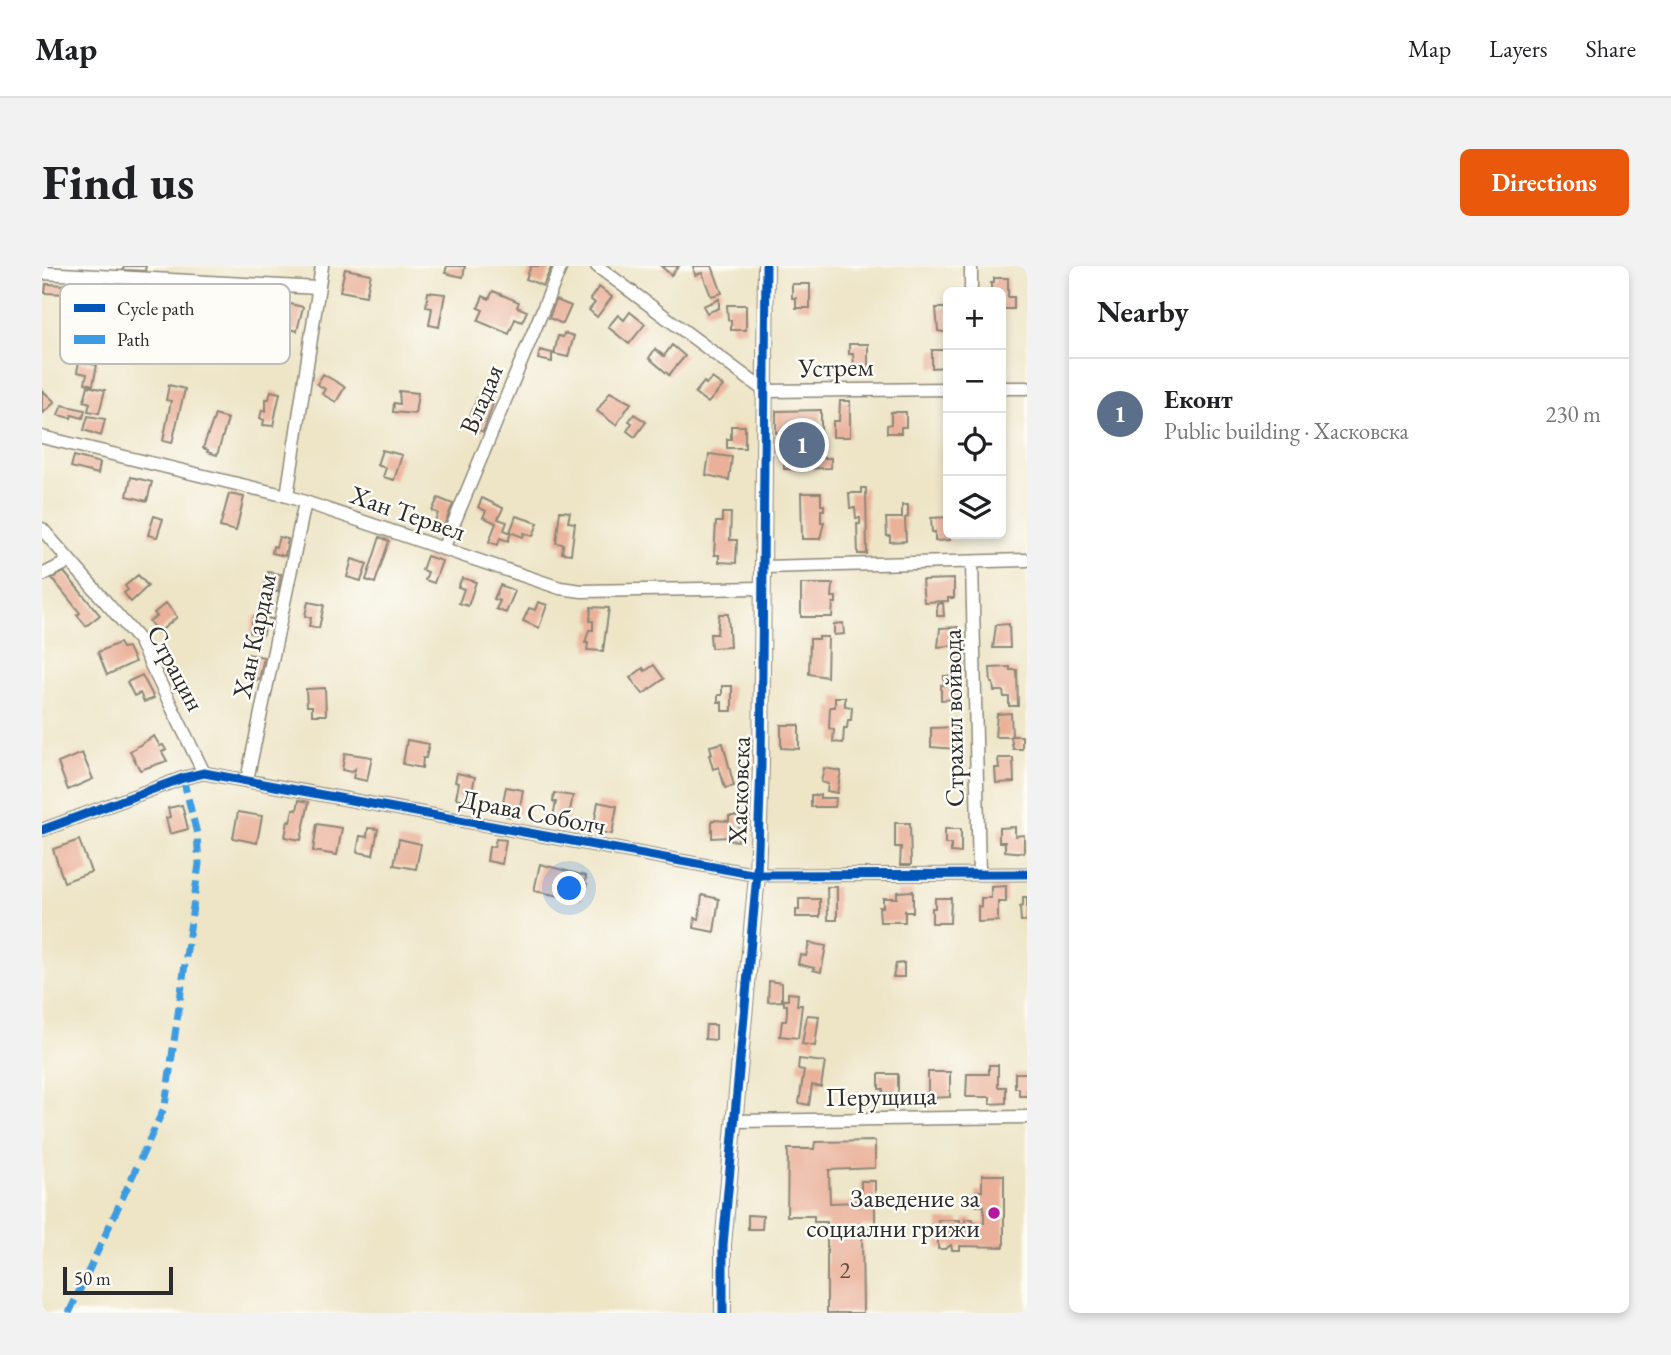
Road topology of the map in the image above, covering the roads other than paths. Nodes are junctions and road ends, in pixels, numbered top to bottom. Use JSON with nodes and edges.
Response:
{"nodes":[{"id":1,"x":321,"y":266,"type":"edge"},
{"id":2,"x":561,"y":266,"type":"edge"},
{"id":3,"x":597,"y":266,"type":"edge"},
{"id":4,"x":766,"y":266,"type":"edge"},
{"id":5,"x":971,"y":266,"type":"edge"},
{"id":6,"x":42,"y":273,"type":"edge"},
{"id":7,"x":244,"y":284,"type":"edge"},
{"id":8,"x":290,"y":286,"type":"edge"},
{"id":9,"x":971,"y":287,"type":"edge"},
{"id":10,"x":318,"y":288,"type":"junction"},
{"id":11,"x":1027,"y":387,"type":"edge"},
{"id":12,"x":1006,"y":388,"type":"edge"},
{"id":13,"x":943,"y":389,"type":"edge"},
{"id":14,"x":765,"y":391,"type":"junction"},
{"id":15,"x":42,"y":437,"type":"edge"},
{"id":16,"x":286,"y":496,"type":"junction"},
{"id":17,"x":304,"y":502,"type":"junction"},
{"id":18,"x":42,"y":529,"type":"edge"},
{"id":19,"x":443,"y":549,"type":"junction"},
{"id":20,"x":1027,"y":560,"type":"edge"},
{"id":21,"x":71,"y":561,"type":"junction"},
{"id":22,"x":972,"y":562,"type":"junction"},
{"id":23,"x":764,"y":567,"type":"junction"},
{"id":24,"x":42,"y":575,"type":"edge"},
{"id":25,"x":763,"y":588,"type":"junction"},
{"id":26,"x":204,"y":773,"type":"junction"},
{"id":27,"x":247,"y":780,"type":"junction"},
{"id":28,"x":42,"y":830,"type":"edge"},
{"id":29,"x":979,"y":874,"type":"junction"},
{"id":30,"x":1027,"y":874,"type":"edge"},
{"id":31,"x":757,"y":875,"type":"junction"},
{"id":32,"x":1027,"y":1117,"type":"edge"},
{"id":33,"x":735,"y":1121,"type":"junction"},
{"id":34,"x":723,"y":1313,"type":"edge"}],
"edges":[{"from":1,"to":10,"type":"street"},
{"from":2,"to":19,"type":"street","name":"Владая"},
{"from":3,"to":14,"type":"street","name":"Устрем"},
{"from":4,"to":14,"type":"street","name":"Хасковска"},
{"from":5,"to":9,"type":"street"},
{"from":6,"to":7,"type":"street"},
{"from":8,"to":10,"type":"street"},
{"from":10,"to":16,"type":"street"},
{"from":11,"to":12,"type":"street"},
{"from":13,"to":14,"type":"street","name":"Устрем"},
{"from":14,"to":23,"type":"street","name":"Хасковска"},
{"from":15,"to":16,"type":"street","name":"Хан Тервел"},
{"from":16,"to":17,"type":"street","name":"Хан Тервел"},
{"from":17,"to":19,"type":"street","name":"Хан Тервел"},
{"from":17,"to":27,"type":"street","name":"Хан Кардам"},
{"from":18,"to":21,"type":"street","name":"Страцин"},
{"from":19,"to":25,"type":"street","name":"Хан Тервел"},
{"from":20,"to":22,"type":"street"},
{"from":21,"to":24,"type":"street"},
{"from":21,"to":26,"type":"street","name":"Страцин"},
{"from":22,"to":23,"type":"street"},
{"from":22,"to":29,"type":"street","name":"Страхил войвода"},
{"from":23,"to":25,"type":"street","name":"Хасковска"},
{"from":25,"to":31,"type":"street","name":"Хасковска"},
{"from":26,"to":27,"type":"street","name":"Драва Соболч"},
{"from":26,"to":28,"type":"street","name":"Драва Соболч"},
{"from":27,"to":31,"type":"street","name":"Драва Соболч"},
{"from":29,"to":30,"type":"street","name":"Драва Соболч"},
{"from":29,"to":31,"type":"street","name":"Драва Соболч"},
{"from":31,"to":33,"type":"street","name":"Хасковска"},
{"from":32,"to":33,"type":"street","name":"Перущица"},
{"from":33,"to":34,"type":"street","name":"Хасковска"}]}
